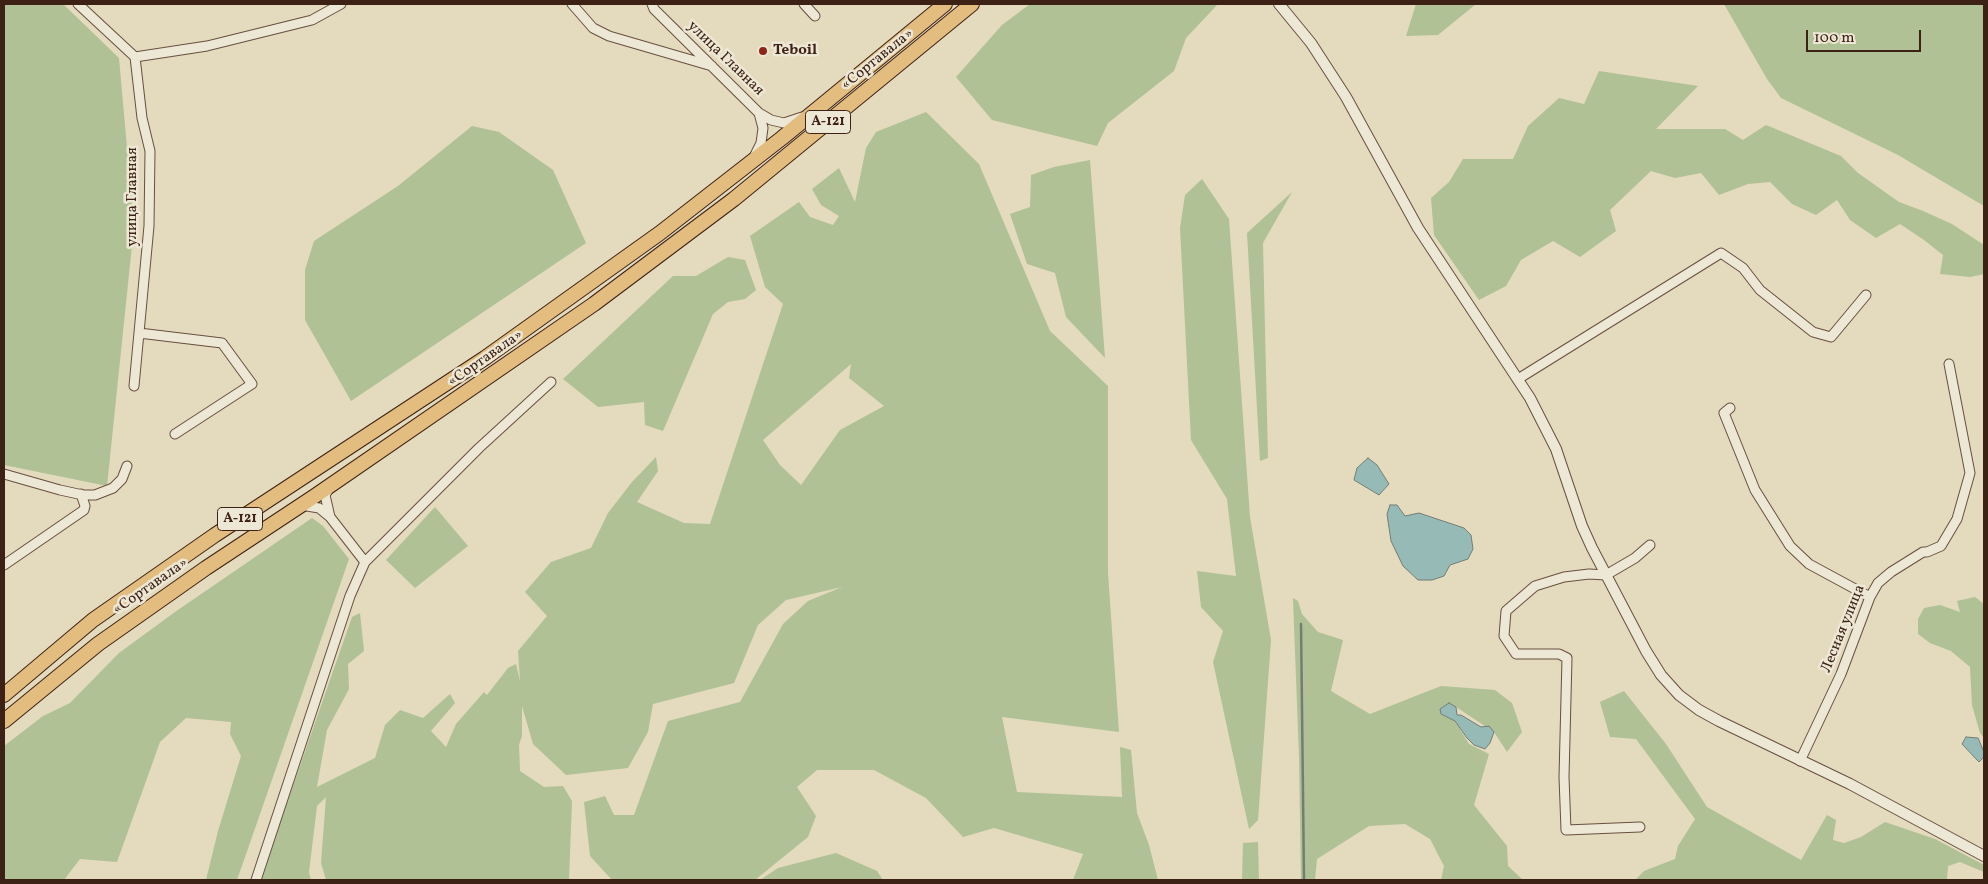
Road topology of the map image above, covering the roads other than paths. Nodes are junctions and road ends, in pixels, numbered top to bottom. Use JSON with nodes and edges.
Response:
{"nodes":[{"id":1,"x":78,"y":4,"type":"edge"},
{"id":2,"x":341,"y":4,"type":"edge"},
{"id":3,"x":572,"y":4,"type":"edge"},
{"id":4,"x":652,"y":4,"type":"edge"},
{"id":5,"x":804,"y":4,"type":"edge"},
{"id":6,"x":945,"y":4,"type":"edge"},
{"id":7,"x":972,"y":4,"type":"edge"},
{"id":8,"x":1279,"y":4,"type":"edge"},
{"id":9,"x":815,"y":16,"type":"dead end"},
{"id":10,"x":135,"y":57,"type":"junction"},
{"id":11,"x":713,"y":66,"type":"junction"},
{"id":12,"x":819,"y":108,"type":"junction"},
{"id":13,"x":759,"y":112,"type":"junction"},
{"id":14,"x":739,"y":171,"type":"junction"},
{"id":15,"x":1866,"y":295,"type":"dead end"},
{"id":16,"x":139,"y":333,"type":"junction"},
{"id":17,"x":1949,"y":364,"type":"dead end"},
{"id":18,"x":1518,"y":379,"type":"junction"},
{"id":19,"x":551,"y":382,"type":"dead end"},
{"id":20,"x":134,"y":386,"type":"dead end"},
{"id":21,"x":1730,"y":408,"type":"dead end"},
{"id":22,"x":175,"y":434,"type":"dead end"},
{"id":23,"x":127,"y":466,"type":"dead end"},
{"id":24,"x":4,"y":474,"type":"edge"},
{"id":25,"x":330,"y":485,"type":"junction"},
{"id":26,"x":80,"y":494,"type":"junction"},
{"id":27,"x":301,"y":505,"type":"junction"},
{"id":28,"x":330,"y":517,"type":"junction"},
{"id":29,"x":1650,"y":545,"type":"dead end"},
{"id":30,"x":365,"y":562,"type":"junction"},
{"id":31,"x":4,"y":565,"type":"edge"},
{"id":32,"x":1606,"y":575,"type":"junction"},
{"id":33,"x":1870,"y":597,"type":"junction"},
{"id":34,"x":4,"y":695,"type":"edge"},
{"id":35,"x":4,"y":722,"type":"edge"},
{"id":36,"x":1800,"y":761,"type":"junction"},
{"id":37,"x":1640,"y":827,"type":"dead end"},
{"id":38,"x":1984,"y":856,"type":"edge"},
{"id":39,"x":256,"y":880,"type":"edge"}],
"edges":[{"from":1,"to":10,"type":"street"},
{"from":2,"to":10,"type":"street"},
{"from":3,"to":11,"type":"street"},
{"from":4,"to":11,"type":"street","name":"улица Главная"},
{"from":5,"to":9,"type":"street"},
{"from":6,"to":12,"type":"highway","name":"«Сортавала»","number":"А-121"},
{"from":7,"to":25,"type":"highway","name":"«Сортавала»","number":"А-121"},
{"from":8,"to":18,"type":"street"},
{"from":10,"to":16,"type":"street","name":"улица Главная"},
{"from":11,"to":13,"type":"street","name":"улица Главная"},
{"from":12,"to":13,"type":"street"},
{"from":12,"to":14,"type":"highway","name":"«Сортавала»","number":"А-121"},
{"from":13,"to":14,"type":"street"},
{"from":14,"to":34,"type":"highway","name":"«Сортавала»","number":"А-121"},
{"from":15,"to":18,"type":"street"},
{"from":16,"to":20,"type":"street","name":"улица Главная"},
{"from":16,"to":22,"type":"street"},
{"from":17,"to":33,"type":"street","name":"Лесная улица"},
{"from":18,"to":32,"type":"street"},
{"from":19,"to":30,"type":"street"},
{"from":21,"to":33,"type":"street"},
{"from":23,"to":26,"type":"street"},
{"from":24,"to":26,"type":"street"},
{"from":25,"to":27,"type":"highway","name":"«Сортавала»","number":"А-121"},
{"from":25,"to":28,"type":"street"},
{"from":26,"to":31,"type":"street"},
{"from":27,"to":28,"type":"street"},
{"from":27,"to":35,"type":"highway","name":"«Сортавала»","number":"А-121"},
{"from":28,"to":30,"type":"street"},
{"from":29,"to":32,"type":"street"},
{"from":30,"to":39,"type":"street"},
{"from":32,"to":36,"type":"street"},
{"from":32,"to":37,"type":"street"},
{"from":33,"to":36,"type":"street","name":"Лесная улица"},
{"from":36,"to":38,"type":"street"}]}
